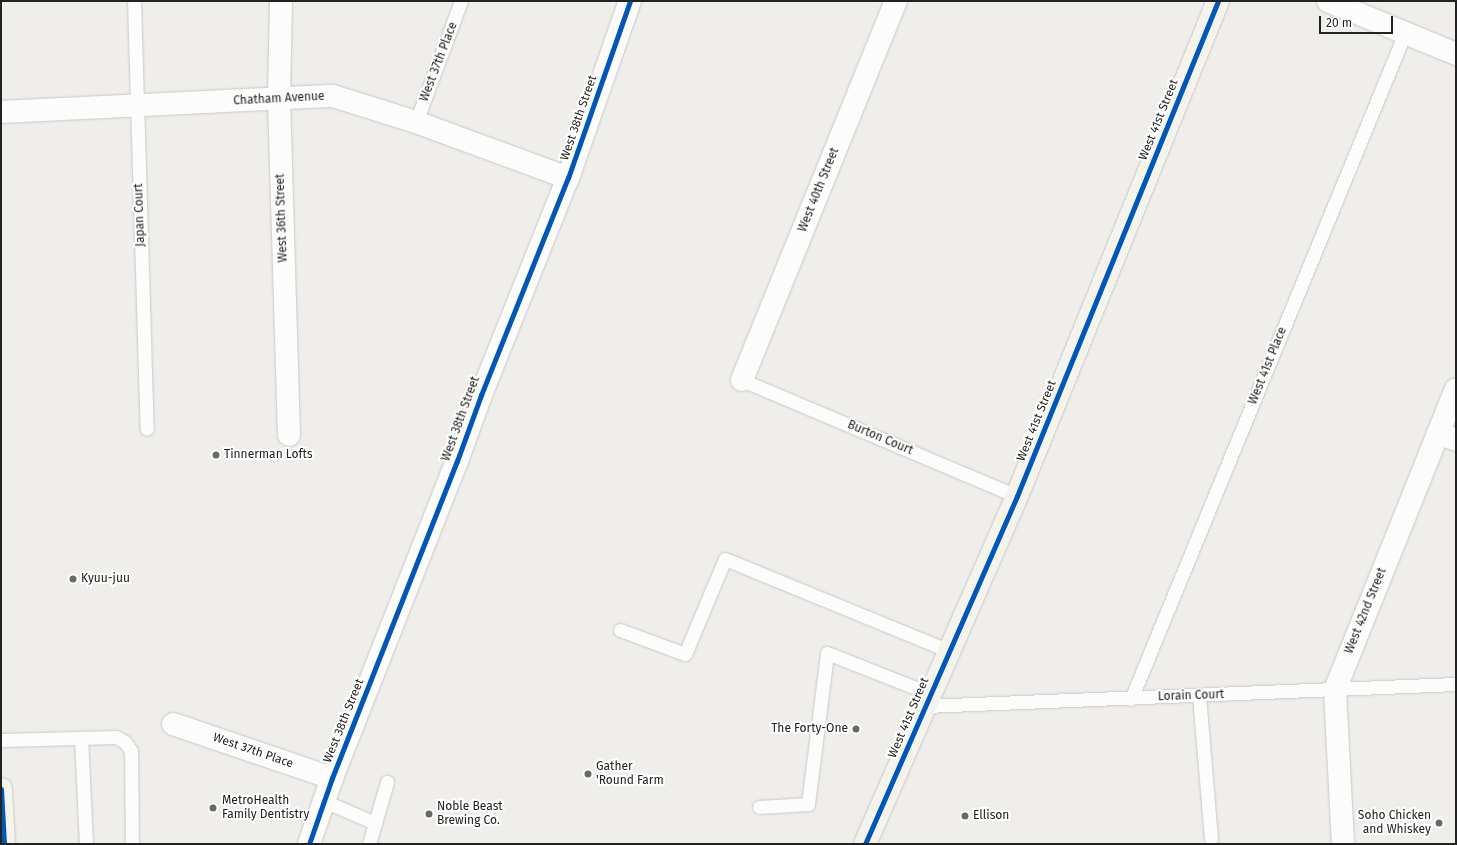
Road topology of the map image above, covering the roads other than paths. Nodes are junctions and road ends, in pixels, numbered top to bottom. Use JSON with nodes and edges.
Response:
{"nodes":[{"id":1,"x":134,"y":1,"type":"edge"},
{"id":2,"x":291,"y":1,"type":"edge"},
{"id":3,"x":461,"y":1,"type":"edge"},
{"id":4,"x":630,"y":1,"type":"edge"},
{"id":5,"x":896,"y":1,"type":"edge"},
{"id":6,"x":1218,"y":1,"type":"edge"},
{"id":7,"x":1328,"y":1,"type":"edge"},
{"id":8,"x":282,"y":11,"type":"edge"},
{"id":9,"x":1405,"y":33,"type":"junction"},
{"id":10,"x":1456,"y":54,"type":"edge"},
{"id":11,"x":278,"y":99,"type":"junction"},
{"id":12,"x":137,"y":106,"type":"junction"},
{"id":13,"x":1,"y":112,"type":"edge"},
{"id":14,"x":416,"y":122,"type":"junction"},
{"id":15,"x":568,"y":178,"type":"junction"},
{"id":16,"x":742,"y":380,"type":"joint"},
{"id":17,"x":1456,"y":389,"type":"edge"},
{"id":18,"x":147,"y":429,"type":"dead end"},
{"id":19,"x":289,"y":435,"type":"dead end"},
{"id":20,"x":1447,"y":436,"type":"edge"},
{"id":21,"x":1017,"y":496,"type":"junction"},
{"id":22,"x":620,"y":630,"type":"dead end"},
{"id":23,"x":949,"y":651,"type":"junction"},
{"id":24,"x":1456,"y":684,"type":"edge"},
{"id":25,"x":1334,"y":690,"type":"junction"},
{"id":26,"x":1199,"y":696,"type":"junction"},
{"id":27,"x":1131,"y":699,"type":"junction"},
{"id":28,"x":928,"y":700,"type":"junction"},
{"id":29,"x":173,"y":724,"type":"dead end"},
{"id":30,"x":81,"y":738,"type":"junction"},
{"id":31,"x":1,"y":740,"type":"edge"},
{"id":32,"x":332,"y":778,"type":"junction"},
{"id":33,"x":387,"y":782,"type":"dead end"},
{"id":34,"x":1,"y":789,"type":"edge"},
{"id":35,"x":324,"y":801,"type":"junction"},
{"id":36,"x":759,"y":807,"type":"dead end"},
{"id":37,"x":376,"y":823,"type":"junction"},
{"id":38,"x":1211,"y":838,"type":"dead end"},
{"id":39,"x":4,"y":844,"type":"edge"},
{"id":40,"x":86,"y":844,"type":"edge"},
{"id":41,"x":132,"y":844,"type":"edge"},
{"id":42,"x":309,"y":844,"type":"edge"},
{"id":43,"x":369,"y":844,"type":"edge"},
{"id":44,"x":866,"y":844,"type":"edge"},
{"id":45,"x":1343,"y":844,"type":"edge"}],
"edges":[{"from":1,"to":12,"type":"lane","name":"Japan Court"},
{"from":2,"to":8,"type":"street"},
{"from":3,"to":14,"type":"lane","name":"West 37th Place"},
{"from":4,"to":15,"type":"street","name":"West 38th Street"},
{"from":5,"to":16,"type":"street","name":"West 40th Street"},
{"from":6,"to":21,"type":"street","name":"West 41st Street"},
{"from":7,"to":9,"type":"street"},
{"from":8,"to":11,"type":"street","name":"West 36th Street"},
{"from":9,"to":10,"type":"street"},
{"from":9,"to":27,"type":"lane","name":"West 41st Place"},
{"from":11,"to":12,"type":"street","name":"Chatham Avenue"},
{"from":11,"to":14,"type":"street","name":"Chatham Avenue"},
{"from":11,"to":19,"type":"street","name":"West 36th Street"},
{"from":12,"to":13,"type":"street","name":"Chatham Avenue"},
{"from":12,"to":18,"type":"lane","name":"Japan Court"},
{"from":14,"to":15,"type":"street","name":"Chatham Avenue"},
{"from":15,"to":32,"type":"street","name":"West 38th Street"},
{"from":16,"to":21,"type":"lane","name":"Burton Court"},
{"from":17,"to":20,"type":"street","name":"West 42nd Street"},
{"from":20,"to":25,"type":"street","name":"West 42nd Street"},
{"from":21,"to":23,"type":"street","name":"West 41st Street"},
{"from":22,"to":23,"type":"lane"},
{"from":23,"to":28,"type":"street","name":"West 41st Street"},
{"from":24,"to":25,"type":"lane","name":"Lorain Court"},
{"from":25,"to":26,"type":"lane","name":"Lorain Court"},
{"from":25,"to":45,"type":"street","name":"West 42nd Street"},
{"from":26,"to":27,"type":"lane","name":"Lorain Court"},
{"from":26,"to":38,"type":"lane"},
{"from":27,"to":28,"type":"lane","name":"Lorain Court"},
{"from":28,"to":36,"type":"lane"},
{"from":28,"to":44,"type":"street","name":"West 41st Street"},
{"from":29,"to":32,"type":"street","name":"West 37th Place"},
{"from":30,"to":31,"type":"lane"},
{"from":30,"to":40,"type":"lane"},
{"from":30,"to":41,"type":"lane"},
{"from":32,"to":35,"type":"street","name":"West 38th Street"},
{"from":33,"to":37,"type":"lane"},
{"from":34,"to":39,"type":"street"},
{"from":35,"to":37,"type":"lane"},
{"from":35,"to":42,"type":"street","name":"West 38th Street"},
{"from":37,"to":43,"type":"lane"}]}
